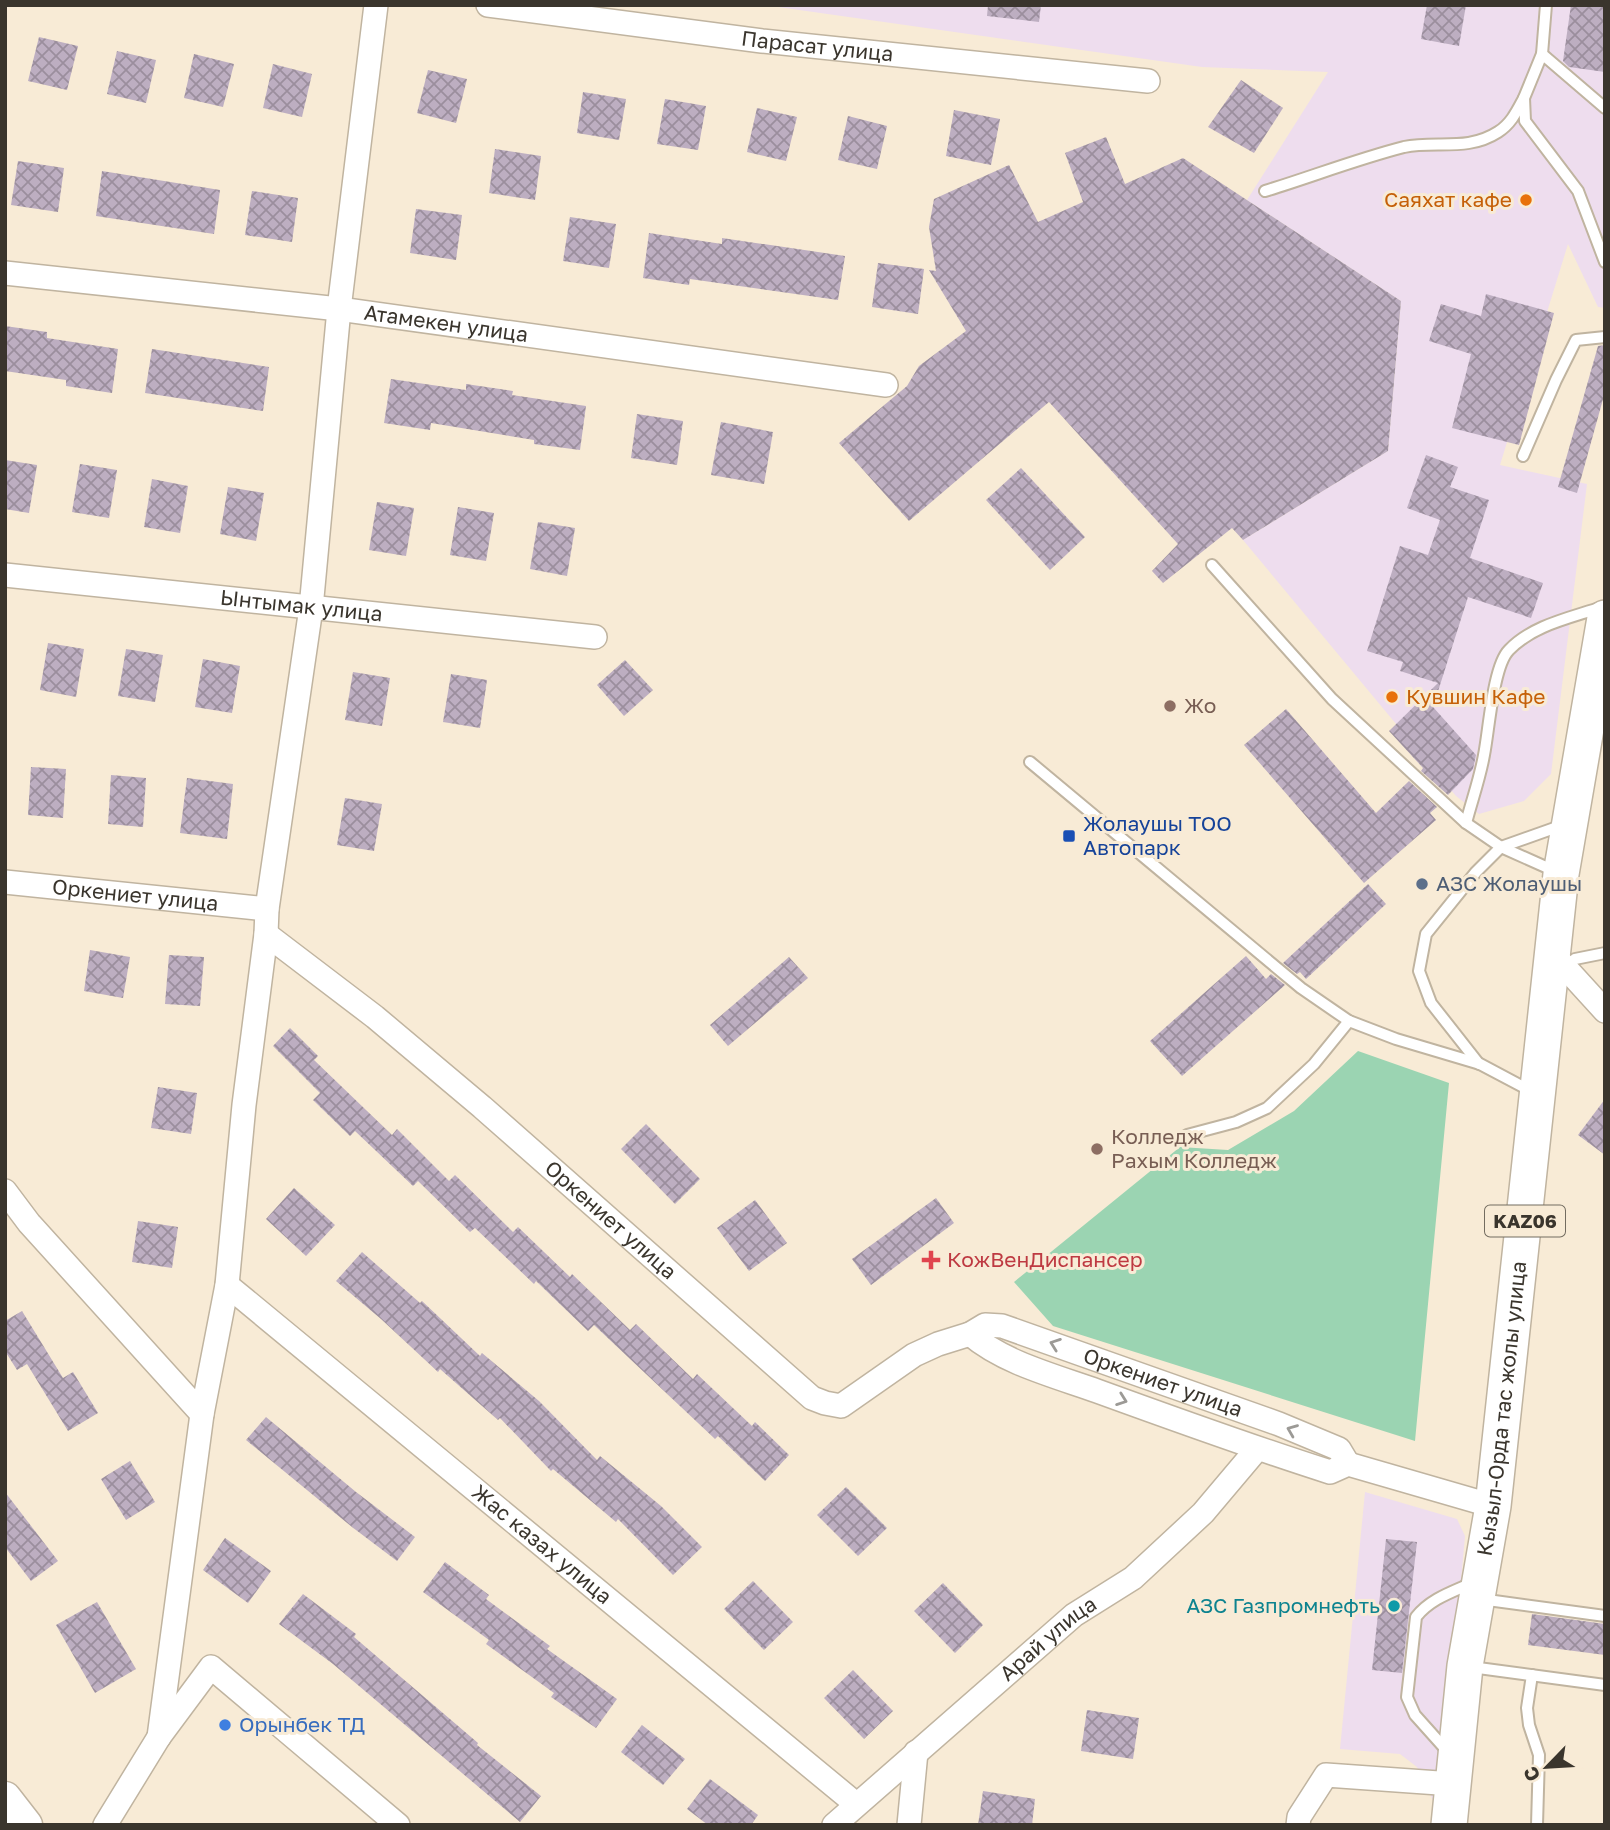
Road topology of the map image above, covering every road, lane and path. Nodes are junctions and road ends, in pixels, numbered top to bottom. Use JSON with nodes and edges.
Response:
{"nodes":[{"id":1,"x":376,"y":5,"type":"edge"},
{"id":2,"x":488,"y":5,"type":"edge"},
{"id":3,"x":1546,"y":5,"type":"edge"},
{"id":4,"x":1542,"y":54,"type":"junction"},
{"id":5,"x":1148,"y":81,"type":"dead end"},
{"id":6,"x":1524,"y":98,"type":"junction"},
{"id":7,"x":1605,"y":108,"type":"edge"},
{"id":8,"x":1265,"y":191,"type":"dead end"},
{"id":9,"x":1605,"y":262,"type":"edge"},
{"id":10,"x":5,"y":273,"type":"edge"},
{"id":11,"x":339,"y":309,"type":"junction"},
{"id":12,"x":1605,"y":337,"type":"edge"},
{"id":13,"x":886,"y":384,"type":"dead end"},
{"id":14,"x":1523,"y":456,"type":"dead end"},
{"id":15,"x":1212,"y":565,"type":"dead end"},
{"id":16,"x":5,"y":575,"type":"edge"},
{"id":17,"x":1605,"y":606,"type":"edge"},
{"id":18,"x":310,"y":608,"type":"junction"},
{"id":19,"x":1605,"y":618,"type":"edge"},
{"id":20,"x":595,"y":637,"type":"dead end"},
{"id":21,"x":1030,"y":762,"type":"dead end"},
{"id":22,"x":1466,"y":823,"type":"junction"},
{"id":23,"x":1569,"y":823,"type":"junction"},
{"id":24,"x":1501,"y":847,"type":"junction"},
{"id":25,"x":1561,"y":874,"type":"junction"},
{"id":26,"x":5,"y":882,"type":"edge"},
{"id":27,"x":267,"y":909,"type":"junction"},
{"id":28,"x":266,"y":934,"type":"junction"},
{"id":29,"x":1605,"y":953,"type":"edge"},
{"id":30,"x":1559,"y":960,"type":"junction"},
{"id":31,"x":1605,"y":1011,"type":"edge"},
{"id":32,"x":1349,"y":1021,"type":"junction"},
{"id":33,"x":1480,"y":1064,"type":"junction"},
{"id":34,"x":1539,"y":1095,"type":"junction"},
{"id":35,"x":1187,"y":1135,"type":"dead end"},
{"id":36,"x":5,"y":1191,"type":"edge"},
{"id":37,"x":227,"y":1285,"type":"junction"},
{"id":38,"x":970,"y":1334,"type":"junction"},
{"id":39,"x":202,"y":1414,"type":"junction"},
{"id":40,"x":1257,"y":1449,"type":"junction"},
{"id":41,"x":1348,"y":1464,"type":"junction"},
{"id":42,"x":1493,"y":1506,"type":"junction"},
{"id":43,"x":1479,"y":1589,"type":"junction"},
{"id":44,"x":1605,"y":1616,"type":"edge"},
{"id":45,"x":1465,"y":1666,"type":"junction"},
{"id":46,"x":1532,"y":1675,"type":"junction"},
{"id":47,"x":1605,"y":1685,"type":"edge"},
{"id":48,"x":159,"y":1737,"type":"junction"},
{"id":49,"x":916,"y":1752,"type":"junction"},
{"id":50,"x":1455,"y":1772,"type":"junction"},
{"id":51,"x":5,"y":1798,"type":"edge"},
{"id":52,"x":856,"y":1804,"type":"junction"},
{"id":53,"x":1299,"y":1821,"type":"edge"},
{"id":54,"x":26,"y":1825,"type":"edge"},
{"id":55,"x":105,"y":1825,"type":"edge"},
{"id":56,"x":398,"y":1825,"type":"edge"},
{"id":57,"x":834,"y":1825,"type":"edge"},
{"id":58,"x":909,"y":1825,"type":"edge"},
{"id":59,"x":1449,"y":1825,"type":"edge"},
{"id":60,"x":1537,"y":1825,"type":"edge"}],
"edges":[{"from":1,"to":11,"type":"street"},
{"from":2,"to":5,"type":"street","name":"Парасат улица"},
{"from":3,"to":4,"type":"lane"},
{"from":4,"to":6,"type":"lane"},
{"from":4,"to":7,"type":"lane"},
{"from":6,"to":8,"type":"lane"},
{"from":6,"to":9,"type":"lane"},
{"from":10,"to":11,"type":"street","name":"Атамекен улица"},
{"from":11,"to":13,"type":"street","name":"Атамекен улица"},
{"from":11,"to":18,"type":"street"},
{"from":12,"to":14,"type":"lane"},
{"from":15,"to":22,"type":"lane"},
{"from":16,"to":18,"type":"street","name":"Ынтымак улица"},
{"from":17,"to":22,"type":"lane"},
{"from":18,"to":20,"type":"street","name":"Ынтымак улица"},
{"from":18,"to":27,"type":"street"},
{"from":19,"to":23,"type":"main road","name":"Кызыл-Орда тас жолы улица","number":"KАZ06"},
{"from":21,"to":32,"type":"lane"},
{"from":22,"to":24,"type":"lane"},
{"from":23,"to":24,"type":"lane"},
{"from":23,"to":25,"type":"main road","name":"Кызыл-Орда тас жолы улица","number":"KАZ06"},
{"from":24,"to":25,"type":"lane"},
{"from":24,"to":33,"type":"lane"},
{"from":25,"to":30,"type":"main road","name":"Кызыл-Орда тас жолы улица","number":"KАZ06"},
{"from":26,"to":27,"type":"street","name":"Оркениет улица"},
{"from":27,"to":28,"type":"street"},
{"from":28,"to":37,"type":"street"},
{"from":28,"to":38,"type":"street","name":"Оркениет улица"},
{"from":29,"to":30,"type":"lane"},
{"from":30,"to":31,"type":"street"},
{"from":30,"to":34,"type":"main road","name":"Кызыл-Орда тас жолы улица","number":"KАZ06"},
{"from":32,"to":33,"type":"lane"},
{"from":32,"to":35,"type":"lane"},
{"from":33,"to":34,"type":"lane"},
{"from":34,"to":42,"type":"main road","name":"Кызыл-Орда тас жолы улица","number":"KАZ06"},
{"from":36,"to":39,"type":"street"},
{"from":37,"to":39,"type":"street"},
{"from":37,"to":52,"type":"street","name":"Жас казах улица"},
{"from":38,"to":40,"type":"street","name":"Оркениет улица","one_way":true},
{"from":41,"to":38,"type":"street","name":"Оркениет улица","one_way":true},
{"from":39,"to":48,"type":"street"},
{"from":40,"to":41,"type":"street","name":"Оркениет улица"},
{"from":40,"to":49,"type":"street","name":"Арай улица"},
{"from":41,"to":42,"type":"street","name":"Оркениет улица"},
{"from":42,"to":43,"type":"main road","name":"Кызыл-Орда тас жолы улица","number":"KАZ06"},
{"from":43,"to":44,"type":"lane"},
{"from":43,"to":45,"type":"main road","name":"Кызыл-Орда тас жолы улица","number":"KАZ06"},
{"from":43,"to":50,"type":"lane"},
{"from":45,"to":46,"type":"lane"},
{"from":45,"to":50,"type":"main road","name":"Кызыл-Орда тас жолы улица","number":"KАZ06"},
{"from":46,"to":47,"type":"lane"},
{"from":46,"to":60,"type":"lane"},
{"from":48,"to":55,"type":"street"},
{"from":48,"to":56,"type":"street"},
{"from":49,"to":52,"type":"street","name":"Арай улица"},
{"from":49,"to":58,"type":"street"},
{"from":50,"to":53,"type":"street"},
{"from":50,"to":59,"type":"main road","name":"Кызыл-Орда тас жолы улица","number":"KАZ06"},
{"from":51,"to":54,"type":"main road"},
{"from":52,"to":57,"type":"street","name":"Арай улица"}]}
